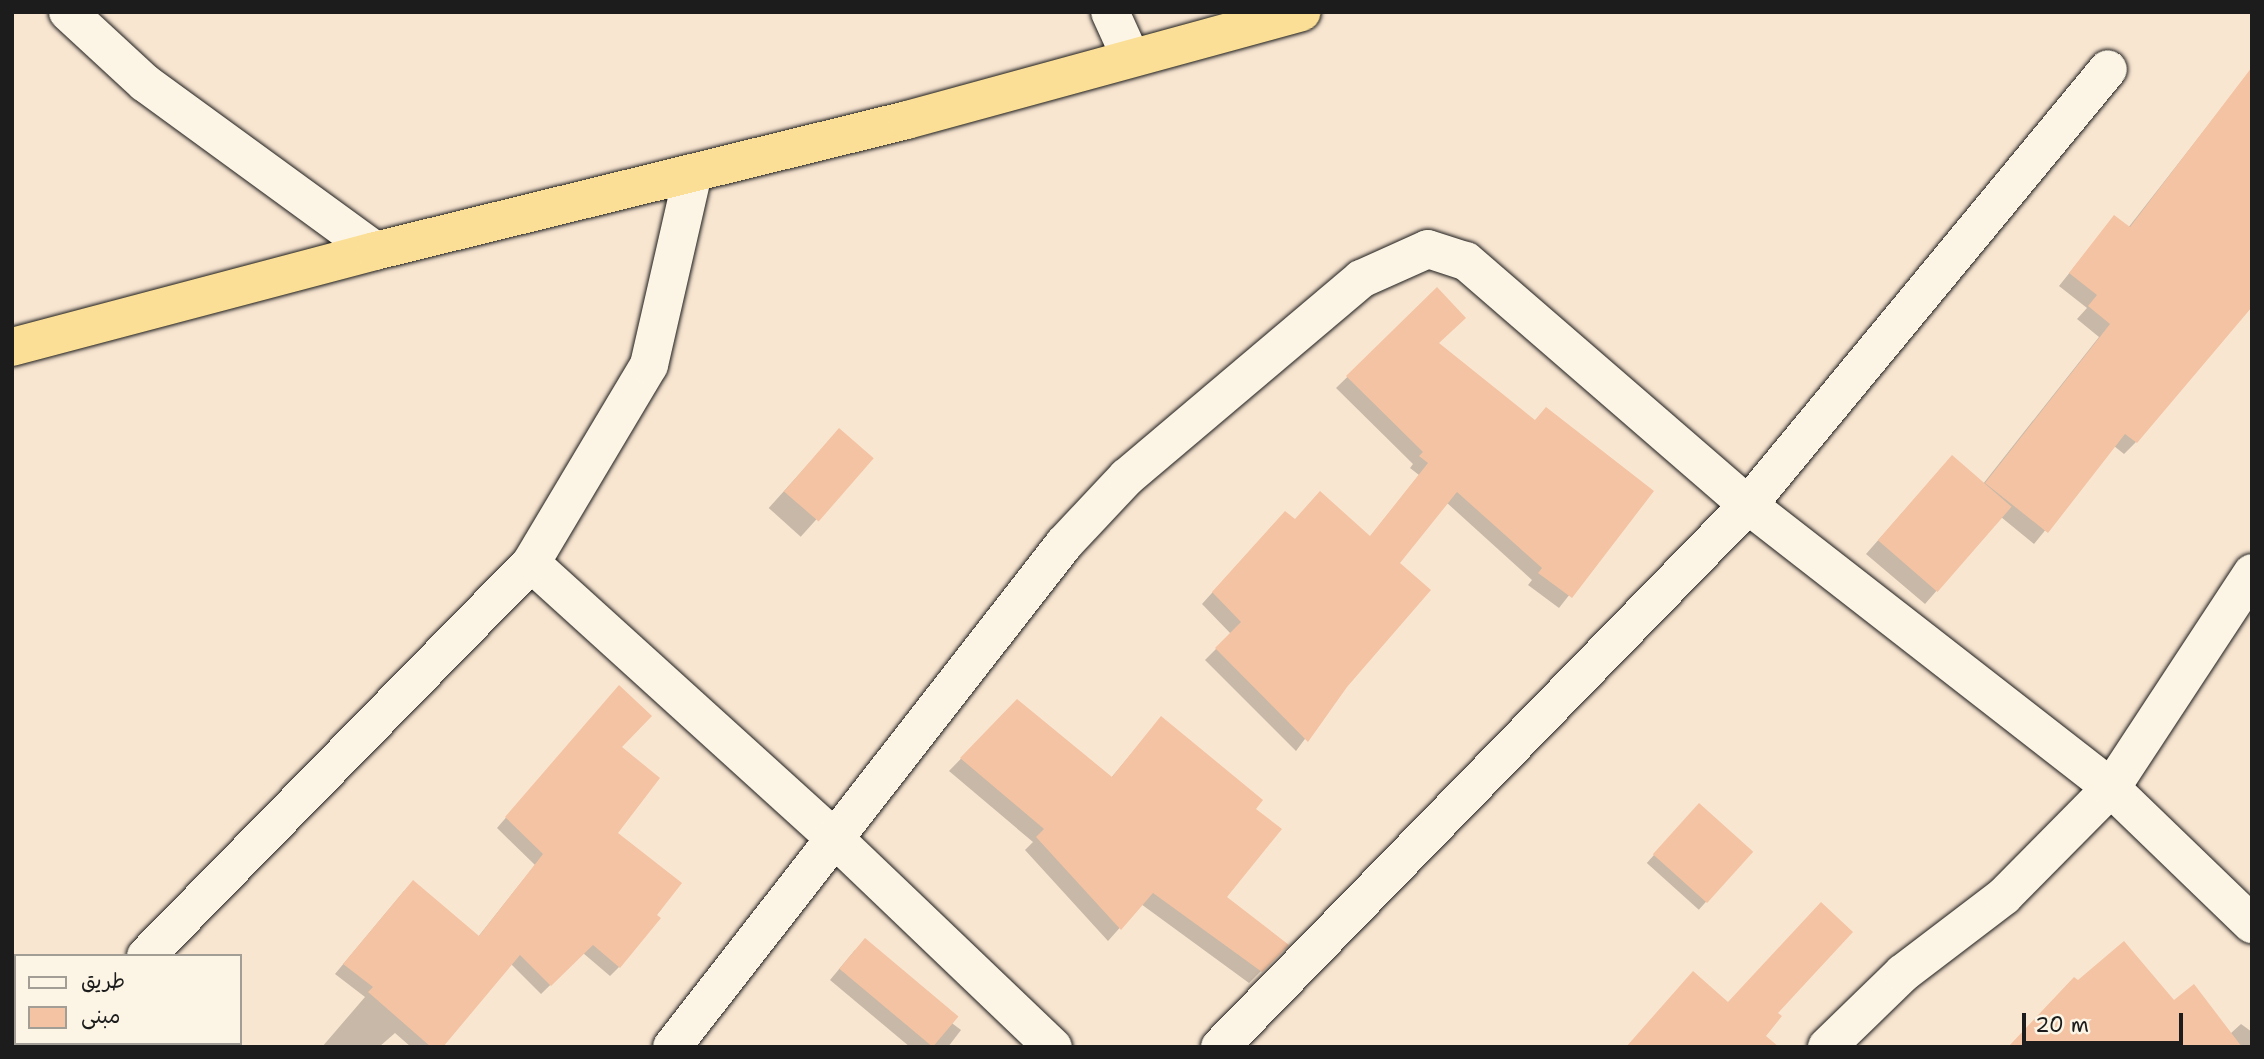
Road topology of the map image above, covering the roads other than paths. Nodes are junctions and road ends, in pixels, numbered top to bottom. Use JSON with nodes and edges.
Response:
{"nodes":[{"id":1,"x":68,"y":12,"type":"edge"},
{"id":2,"x":1110,"y":12,"type":"edge"},
{"id":3,"x":1301,"y":12,"type":"edge"},
{"id":4,"x":1130,"y":56,"type":"junction"},
{"id":5,"x":2108,"y":69,"type":"dead end"},
{"id":6,"x":693,"y":173,"type":"junction"},
{"id":7,"x":375,"y":251,"type":"junction"},
{"id":8,"x":12,"y":347,"type":"edge"},
{"id":9,"x":1748,"y":505,"type":"junction"},
{"id":10,"x":531,"y":563,"type":"junction"},
{"id":11,"x":2252,"y":573,"type":"edge"},
{"id":12,"x":2112,"y":788,"type":"junction"},
{"id":13,"x":833,"y":837,"type":"junction"},
{"id":14,"x":2252,"y":924,"type":"edge"},
{"id":15,"x":148,"y":954,"type":"edge"},
{"id":16,"x":672,"y":1047,"type":"edge"},
{"id":17,"x":1053,"y":1047,"type":"edge"},
{"id":18,"x":1220,"y":1047,"type":"edge"},
{"id":19,"x":1827,"y":1047,"type":"edge"}],
"edges":[{"from":1,"to":7,"type":"street"},
{"from":2,"to":4,"type":"street"},
{"from":3,"to":4,"type":"highway"},
{"from":4,"to":6,"type":"highway"},
{"from":5,"to":9,"type":"street"},
{"from":6,"to":7,"type":"highway"},
{"from":6,"to":10,"type":"street"},
{"from":7,"to":8,"type":"highway"},
{"from":9,"to":12,"type":"street"},
{"from":9,"to":13,"type":"street"},
{"from":9,"to":18,"type":"street"},
{"from":10,"to":13,"type":"street"},
{"from":10,"to":15,"type":"street"},
{"from":11,"to":12,"type":"street"},
{"from":12,"to":14,"type":"street"},
{"from":12,"to":19,"type":"street"},
{"from":13,"to":16,"type":"street"},
{"from":13,"to":17,"type":"street"}]}
